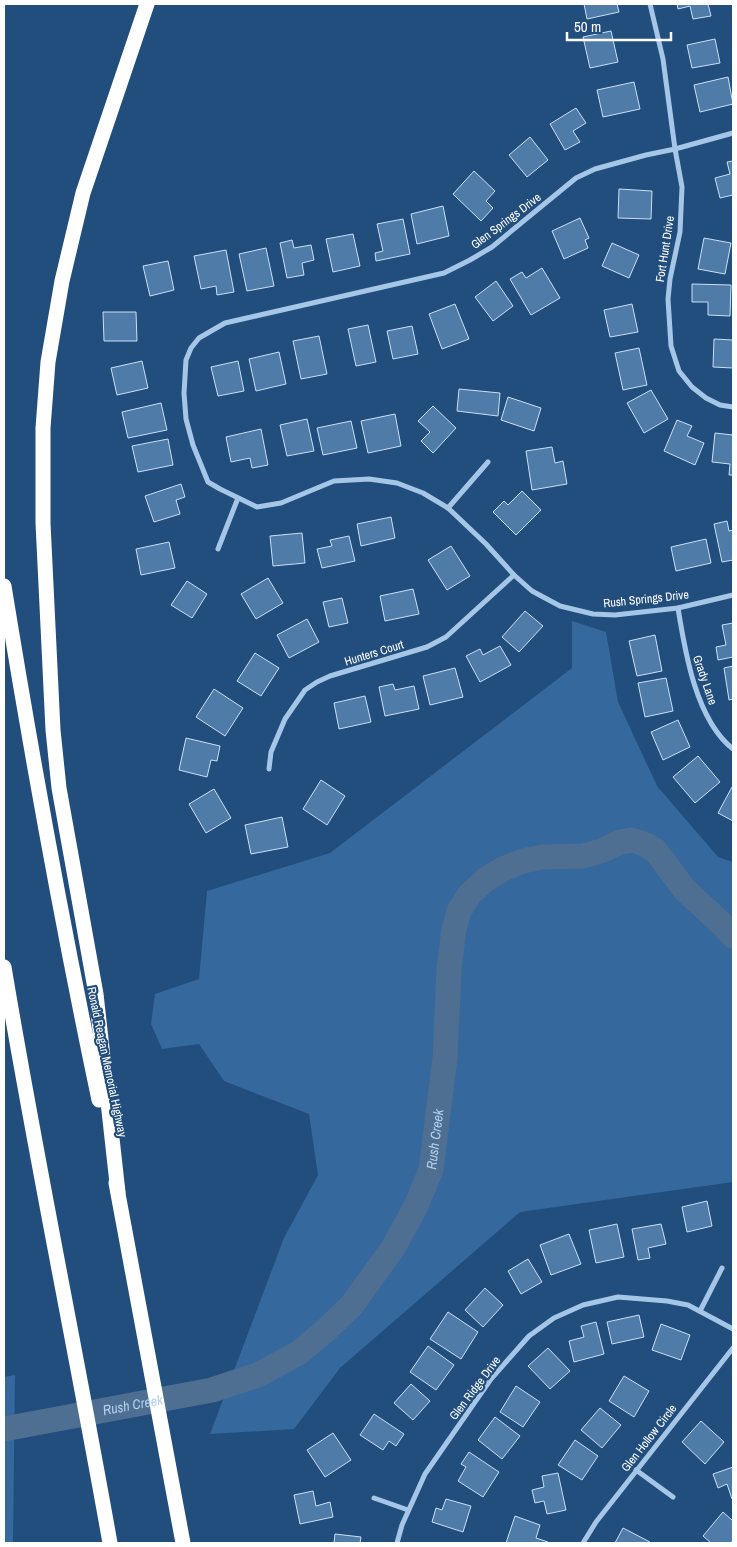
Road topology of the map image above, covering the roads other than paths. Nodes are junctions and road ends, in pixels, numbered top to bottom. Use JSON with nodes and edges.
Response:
{"nodes":[{"id":1,"x":147,"y":4,"type":"edge"},
{"id":2,"x":650,"y":4,"type":"edge"},
{"id":3,"x":733,"y":132,"type":"edge"},
{"id":4,"x":675,"y":149,"type":"junction"},
{"id":5,"x":199,"y":338,"type":"joint"},
{"id":6,"x":733,"y":407,"type":"edge"},
{"id":7,"x":488,"y":462,"type":"dead end"},
{"id":8,"x":238,"y":498,"type":"junction"},
{"id":9,"x":448,"y":508,"type":"junction"},
{"id":10,"x":218,"y":549,"type":"dead end"},
{"id":11,"x":514,"y":575,"type":"junction"},
{"id":12,"x":4,"y":586,"type":"edge"},
{"id":13,"x":733,"y":595,"type":"edge"},
{"id":14,"x":678,"y":608,"type":"junction"},
{"id":15,"x":733,"y":749,"type":"edge"},
{"id":16,"x":269,"y":769,"type":"dead end"},
{"id":17,"x":4,"y":967,"type":"edge"},
{"id":18,"x":4,"y":1012,"type":"edge"},
{"id":19,"x":24,"y":1086,"type":"junction"},
{"id":20,"x":118,"y":1192,"type":"junction"},
{"id":21,"x":722,"y":1268,"type":"dead end"},
{"id":22,"x":700,"y":1312,"type":"junction"},
{"id":23,"x":733,"y":1328,"type":"edge"},
{"id":24,"x":733,"y":1348,"type":"edge"},
{"id":25,"x":636,"y":1470,"type":"junction"},
{"id":26,"x":674,"y":1497,"type":"dead end"},
{"id":27,"x":374,"y":1498,"type":"dead end"},
{"id":28,"x":408,"y":1510,"type":"junction"},
{"id":29,"x":110,"y":1543,"type":"edge"},
{"id":30,"x":183,"y":1543,"type":"edge"},
{"id":31,"x":397,"y":1543,"type":"edge"},
{"id":32,"x":583,"y":1543,"type":"edge"}],
"edges":[{"from":1,"to":20,"type":"highway"},
{"from":2,"to":4,"type":"street","name":"Fort Hunt Drive"},
{"from":3,"to":4,"type":"street","name":"Glen Springs Drive"},
{"from":4,"to":5,"type":"street","name":"Glen Springs Drive"},
{"from":4,"to":6,"type":"street","name":"Fort Hunt Drive"},
{"from":5,"to":8,"type":"street","name":"Rush Springs Drive"},
{"from":7,"to":9,"type":"street"},
{"from":8,"to":9,"type":"street","name":"Rush Springs Drive"},
{"from":8,"to":10,"type":"street"},
{"from":9,"to":11,"type":"street","name":"Rush Springs Drive"},
{"from":11,"to":14,"type":"street","name":"Rush Springs Drive"},
{"from":11,"to":16,"type":"street","name":"Hunters Court"},
{"from":12,"to":20,"type":"highway","name":"Ronald Reagan Memorial Highway"},
{"from":13,"to":14,"type":"street","name":"Rush Springs Drive"},
{"from":14,"to":15,"type":"street","name":"Grady Lane"},
{"from":17,"to":19,"type":"highway"},
{"from":18,"to":19,"type":"highway"},
{"from":19,"to":29,"type":"highway"},
{"from":20,"to":30,"type":"highway","name":"Ronald Reagan Memorial Highway"},
{"from":21,"to":22,"type":"street"},
{"from":22,"to":23,"type":"street","name":"Glen Ridge Drive"},
{"from":22,"to":28,"type":"street","name":"Glen Ridge Drive"},
{"from":24,"to":25,"type":"street","name":"Glen Hollow Circle"},
{"from":25,"to":26,"type":"street"},
{"from":25,"to":32,"type":"street","name":"Glen Hollow Circle"},
{"from":27,"to":28,"type":"street"},
{"from":28,"to":31,"type":"street","name":"Glen Ridge Drive"}]}
